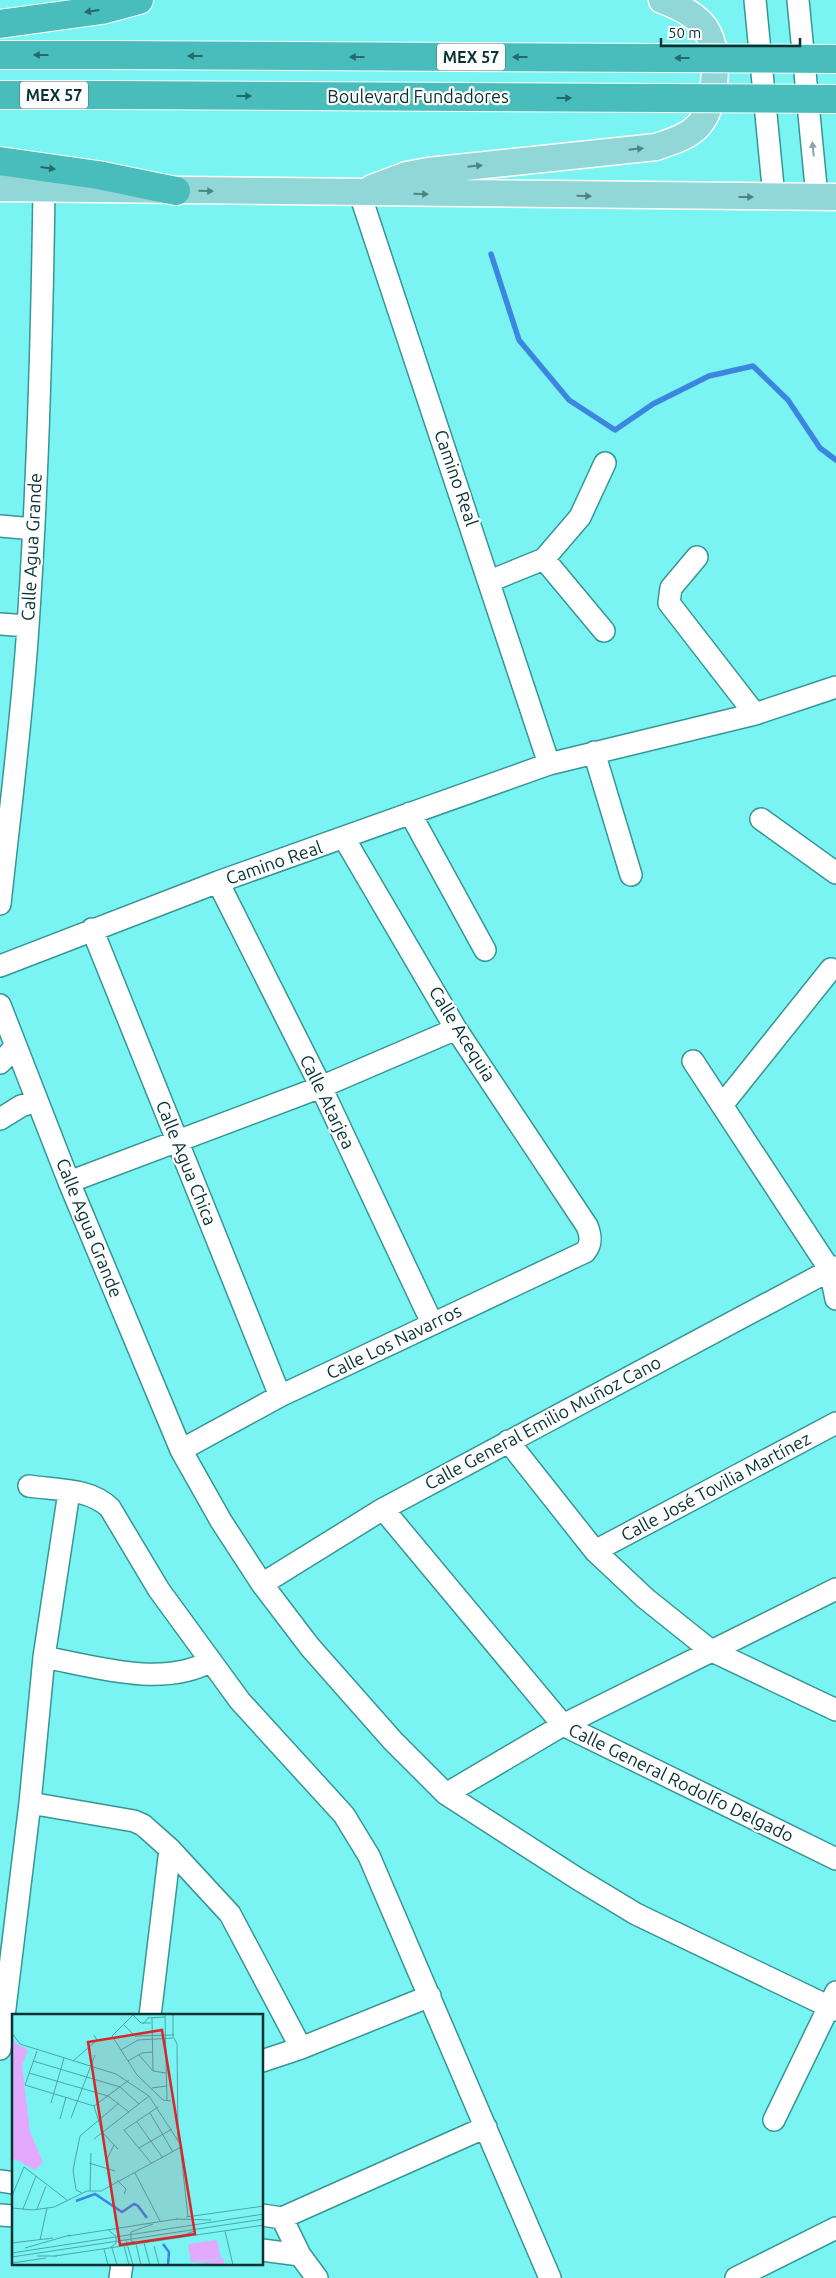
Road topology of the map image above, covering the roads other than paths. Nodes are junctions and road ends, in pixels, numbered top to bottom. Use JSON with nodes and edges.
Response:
{"nodes":[{"id":1,"x":140,"y":0,"type":"edge"},
{"id":2,"x":662,"y":0,"type":"edge"},
{"id":3,"x":755,"y":0,"type":"edge"},
{"id":4,"x":798,"y":0,"type":"edge"},
{"id":5,"x":0,"y":24,"type":"edge"},
{"id":6,"x":0,"y":55,"type":"edge"},
{"id":7,"x":836,"y":59,"type":"edge"},
{"id":8,"x":0,"y":96,"type":"edge"},
{"id":9,"x":836,"y":99,"type":"edge"},
{"id":10,"x":0,"y":161,"type":"edge"},
{"id":11,"x":0,"y":188,"type":"edge"},
{"id":12,"x":44,"y":189,"type":"junction"},
{"id":13,"x":176,"y":191,"type":"junction"},
{"id":14,"x":360,"y":194,"type":"junction"},
{"id":15,"x":774,"y":197,"type":"junction"},
{"id":16,"x":827,"y":197,"type":"edge"},
{"id":17,"x":605,"y":463,"type":"dead end"},
{"id":18,"x":0,"y":526,"type":"edge"},
{"id":19,"x":34,"y":529,"type":"junction"},
{"id":20,"x":698,"y":557,"type":"dead end"},
{"id":21,"x":544,"y":559,"type":"junction"},
{"id":22,"x":490,"y":581,"type":"junction"},
{"id":23,"x":0,"y":624,"type":"edge"},
{"id":24,"x":28,"y":626,"type":"junction"},
{"id":25,"x":604,"y":631,"type":"dead end"},
{"id":26,"x":836,"y":687,"type":"edge"},
{"id":27,"x":755,"y":714,"type":"junction"},
{"id":28,"x":594,"y":752,"type":"junction"},
{"id":29,"x":549,"y":764,"type":"junction"},
{"id":30,"x":410,"y":813,"type":"junction"},
{"id":31,"x":761,"y":819,"type":"dead end"},
{"id":32,"x":344,"y":838,"type":"junction"},
{"id":33,"x":836,"y":874,"type":"edge"},
{"id":34,"x":631,"y":875,"type":"dead end"},
{"id":35,"x":218,"y":882,"type":"junction"},
{"id":36,"x":0,"y":904,"type":"edge"},
{"id":37,"x":92,"y":929,"type":"junction"},
{"id":38,"x":485,"y":950,"type":"dead end"},
{"id":39,"x":0,"y":966,"type":"edge"},
{"id":40,"x":831,"y":969,"type":"dead end"},
{"id":41,"x":0,"y":1004,"type":"edge"},
{"id":42,"x":456,"y":1029,"type":"junction"},
{"id":43,"x":16,"y":1046,"type":"junction"},
{"id":44,"x":693,"y":1061,"type":"dead end"},
{"id":45,"x":0,"y":1063,"type":"edge"},
{"id":46,"x":321,"y":1086,"type":"junction"},
{"id":47,"x":38,"y":1100,"type":"junction"},
{"id":48,"x":723,"y":1104,"type":"junction"},
{"id":49,"x":0,"y":1118,"type":"edge"},
{"id":50,"x":178,"y":1142,"type":"junction"},
{"id":51,"x":69,"y":1182,"type":"junction"},
{"id":52,"x":587,"y":1226,"type":"joint"},
{"id":53,"x":833,"y":1268,"type":"edge"},
{"id":54,"x":836,"y":1299,"type":"edge"},
{"id":55,"x":432,"y":1323,"type":"junction"},
{"id":56,"x":280,"y":1396,"type":"junction"},
{"id":57,"x":836,"y":1424,"type":"edge"},
{"id":58,"x":508,"y":1441,"type":"junction"},
{"id":59,"x":181,"y":1450,"type":"junction"},
{"id":60,"x":28,"y":1486,"type":"dead end"},
{"id":61,"x":69,"y":1492,"type":"junction"},
{"id":62,"x":383,"y":1509,"type":"junction"},
{"id":63,"x":595,"y":1551,"type":"junction"},
{"id":64,"x":262,"y":1584,"type":"junction"},
{"id":65,"x":836,"y":1588,"type":"edge"},
{"id":66,"x":710,"y":1650,"type":"junction"},
{"id":67,"x":44,"y":1657,"type":"junction"},
{"id":68,"x":212,"y":1661,"type":"junction"},
{"id":69,"x":836,"y":1710,"type":"edge"},
{"id":70,"x":563,"y":1725,"type":"junction"},
{"id":71,"x":446,"y":1794,"type":"junction"},
{"id":72,"x":30,"y":1803,"type":"junction"},
{"id":73,"x":170,"y":1849,"type":"junction"},
{"id":74,"x":836,"y":1859,"type":"edge"},
{"id":75,"x":430,"y":1996,"type":"junction"},
{"id":76,"x":833,"y":2003,"type":"edge"},
{"id":77,"x":150,"y":2014,"type":"edge"},
{"id":78,"x":301,"y":2048,"type":"junction"},
{"id":79,"x":0,"y":2049,"type":"edge"},
{"id":80,"x":264,"y":2060,"type":"edge"},
{"id":81,"x":774,"y":2120,"type":"dead end"},
{"id":82,"x":486,"y":2126,"type":"junction"},
{"id":83,"x":272,"y":2216,"type":"edge"},
{"id":84,"x":836,"y":2228,"type":"edge"},
{"id":85,"x":264,"y":2250,"type":"edge"},
{"id":86,"x":300,"y":2255,"type":"junction"},
{"id":87,"x":317,"y":2278,"type":"edge"},
{"id":88,"x":550,"y":2278,"type":"edge"},
{"id":89,"x":736,"y":2278,"type":"edge"}],
"edges":[{"from":1,"to":5,"type":"highway","one_way":true},
{"from":14,"to":2,"type":"main road","one_way":true},
{"from":3,"to":15,"type":"street"},
{"from":16,"to":4,"type":"street","one_way":true},
{"from":7,"to":6,"type":"highway","number":"MEX 57","one_way":true,"bridge":true},
{"from":8,"to":9,"type":"highway","name":"Boulevard Fundadores","number":"MEX 57","one_way":true,"bridge":true},
{"from":10,"to":13,"type":"highway","one_way":true},
{"from":11,"to":12,"type":"main road"},
{"from":12,"to":13,"type":"main road"},
{"from":12,"to":19,"type":"street","name":"Calle Agua Grande"},
{"from":13,"to":14,"type":"main road","one_way":true},
{"from":14,"to":15,"type":"main road","one_way":true},
{"from":14,"to":22,"type":"street","name":"Camino Real"},
{"from":15,"to":16,"type":"main road"},
{"from":17,"to":21,"type":"street"},
{"from":18,"to":19,"type":"street"},
{"from":19,"to":24,"type":"street","name":"Calle Agua Grande"},
{"from":20,"to":27,"type":"street"},
{"from":21,"to":22,"type":"street"},
{"from":21,"to":25,"type":"street"},
{"from":22,"to":29,"type":"street","name":"Camino Real"},
{"from":23,"to":24,"type":"street"},
{"from":24,"to":36,"type":"street","name":"Calle Agua Grande"},
{"from":26,"to":27,"type":"street","name":"Camino Real"},
{"from":27,"to":28,"type":"street","name":"Camino Real"},
{"from":28,"to":29,"type":"street","name":"Camino Real"},
{"from":28,"to":34,"type":"street"},
{"from":29,"to":30,"type":"street","name":"Camino Real"},
{"from":30,"to":32,"type":"street","name":"Camino Real"},
{"from":30,"to":38,"type":"street"},
{"from":31,"to":33,"type":"street"},
{"from":32,"to":35,"type":"street","name":"Camino Real"},
{"from":32,"to":42,"type":"street","name":"Calle Acequia"},
{"from":35,"to":37,"type":"street","name":"Camino Real"},
{"from":35,"to":46,"type":"street","name":"Calle Atarjea"},
{"from":37,"to":39,"type":"street","name":"Camino Real"},
{"from":37,"to":50,"type":"street","name":"Calle Agua Chica"},
{"from":40,"to":48,"type":"street"},
{"from":41,"to":43,"type":"street","name":"Calle Agua Grande"},
{"from":42,"to":46,"type":"street"},
{"from":42,"to":52,"type":"street","name":"Calle Acequia"},
{"from":43,"to":45,"type":"street"},
{"from":43,"to":47,"type":"street","name":"Calle Agua Grande"},
{"from":44,"to":48,"type":"street"},
{"from":46,"to":50,"type":"street"},
{"from":46,"to":55,"type":"street","name":"Calle Atarjea"},
{"from":47,"to":49,"type":"street"},
{"from":47,"to":51,"type":"street","name":"Calle Agua Grande"},
{"from":48,"to":53,"type":"street"},
{"from":50,"to":51,"type":"street"},
{"from":50,"to":56,"type":"street","name":"Calle Agua Chica"},
{"from":51,"to":59,"type":"street","name":"Calle Agua Grande"},
{"from":52,"to":55,"type":"street","name":"Calle Los Navarros"},
{"from":53,"to":54,"type":"street"},
{"from":53,"to":58,"type":"street","name":"Calle General Emilio Muñoz Cano"},
{"from":55,"to":56,"type":"street","name":"Calle Los Navarros"},
{"from":56,"to":59,"type":"street","name":"Calle Los Navarros"},
{"from":57,"to":63,"type":"street","name":"Calle José Tovilia Martínez"},
{"from":58,"to":62,"type":"street","name":"Calle General Emilio Muñoz Cano"},
{"from":58,"to":63,"type":"street"},
{"from":59,"to":64,"type":"street","name":"Calle Agua Grande"},
{"from":60,"to":61,"type":"street"},
{"from":61,"to":67,"type":"street"},
{"from":61,"to":68,"type":"street"},
{"from":62,"to":64,"type":"street","name":"Calle General Emilio Muñoz Cano"},
{"from":62,"to":70,"type":"street","name":"Calle General Rodolfo Delgado"},
{"from":63,"to":66,"type":"street"},
{"from":64,"to":71,"type":"street","name":"Calle Agua Grande"},
{"from":65,"to":66,"type":"street"},
{"from":66,"to":69,"type":"street"},
{"from":66,"to":70,"type":"street"},
{"from":67,"to":68,"type":"street"},
{"from":67,"to":72,"type":"street"},
{"from":68,"to":75,"type":"street"},
{"from":70,"to":71,"type":"street"},
{"from":70,"to":74,"type":"street","name":"Calle General Rodolfo Delgado"},
{"from":71,"to":76,"type":"street","name":"Calle Agua Grande"},
{"from":72,"to":73,"type":"street"},
{"from":72,"to":79,"type":"street"},
{"from":73,"to":77,"type":"street"},
{"from":73,"to":78,"type":"street"},
{"from":75,"to":78,"type":"street"},
{"from":75,"to":82,"type":"street"},
{"from":76,"to":81,"type":"street"},
{"from":78,"to":80,"type":"street"},
{"from":82,"to":83,"type":"street"},
{"from":82,"to":88,"type":"street"},
{"from":83,"to":86,"type":"street"},
{"from":84,"to":89,"type":"street"},
{"from":85,"to":86,"type":"street"},
{"from":86,"to":87,"type":"street"}]}
